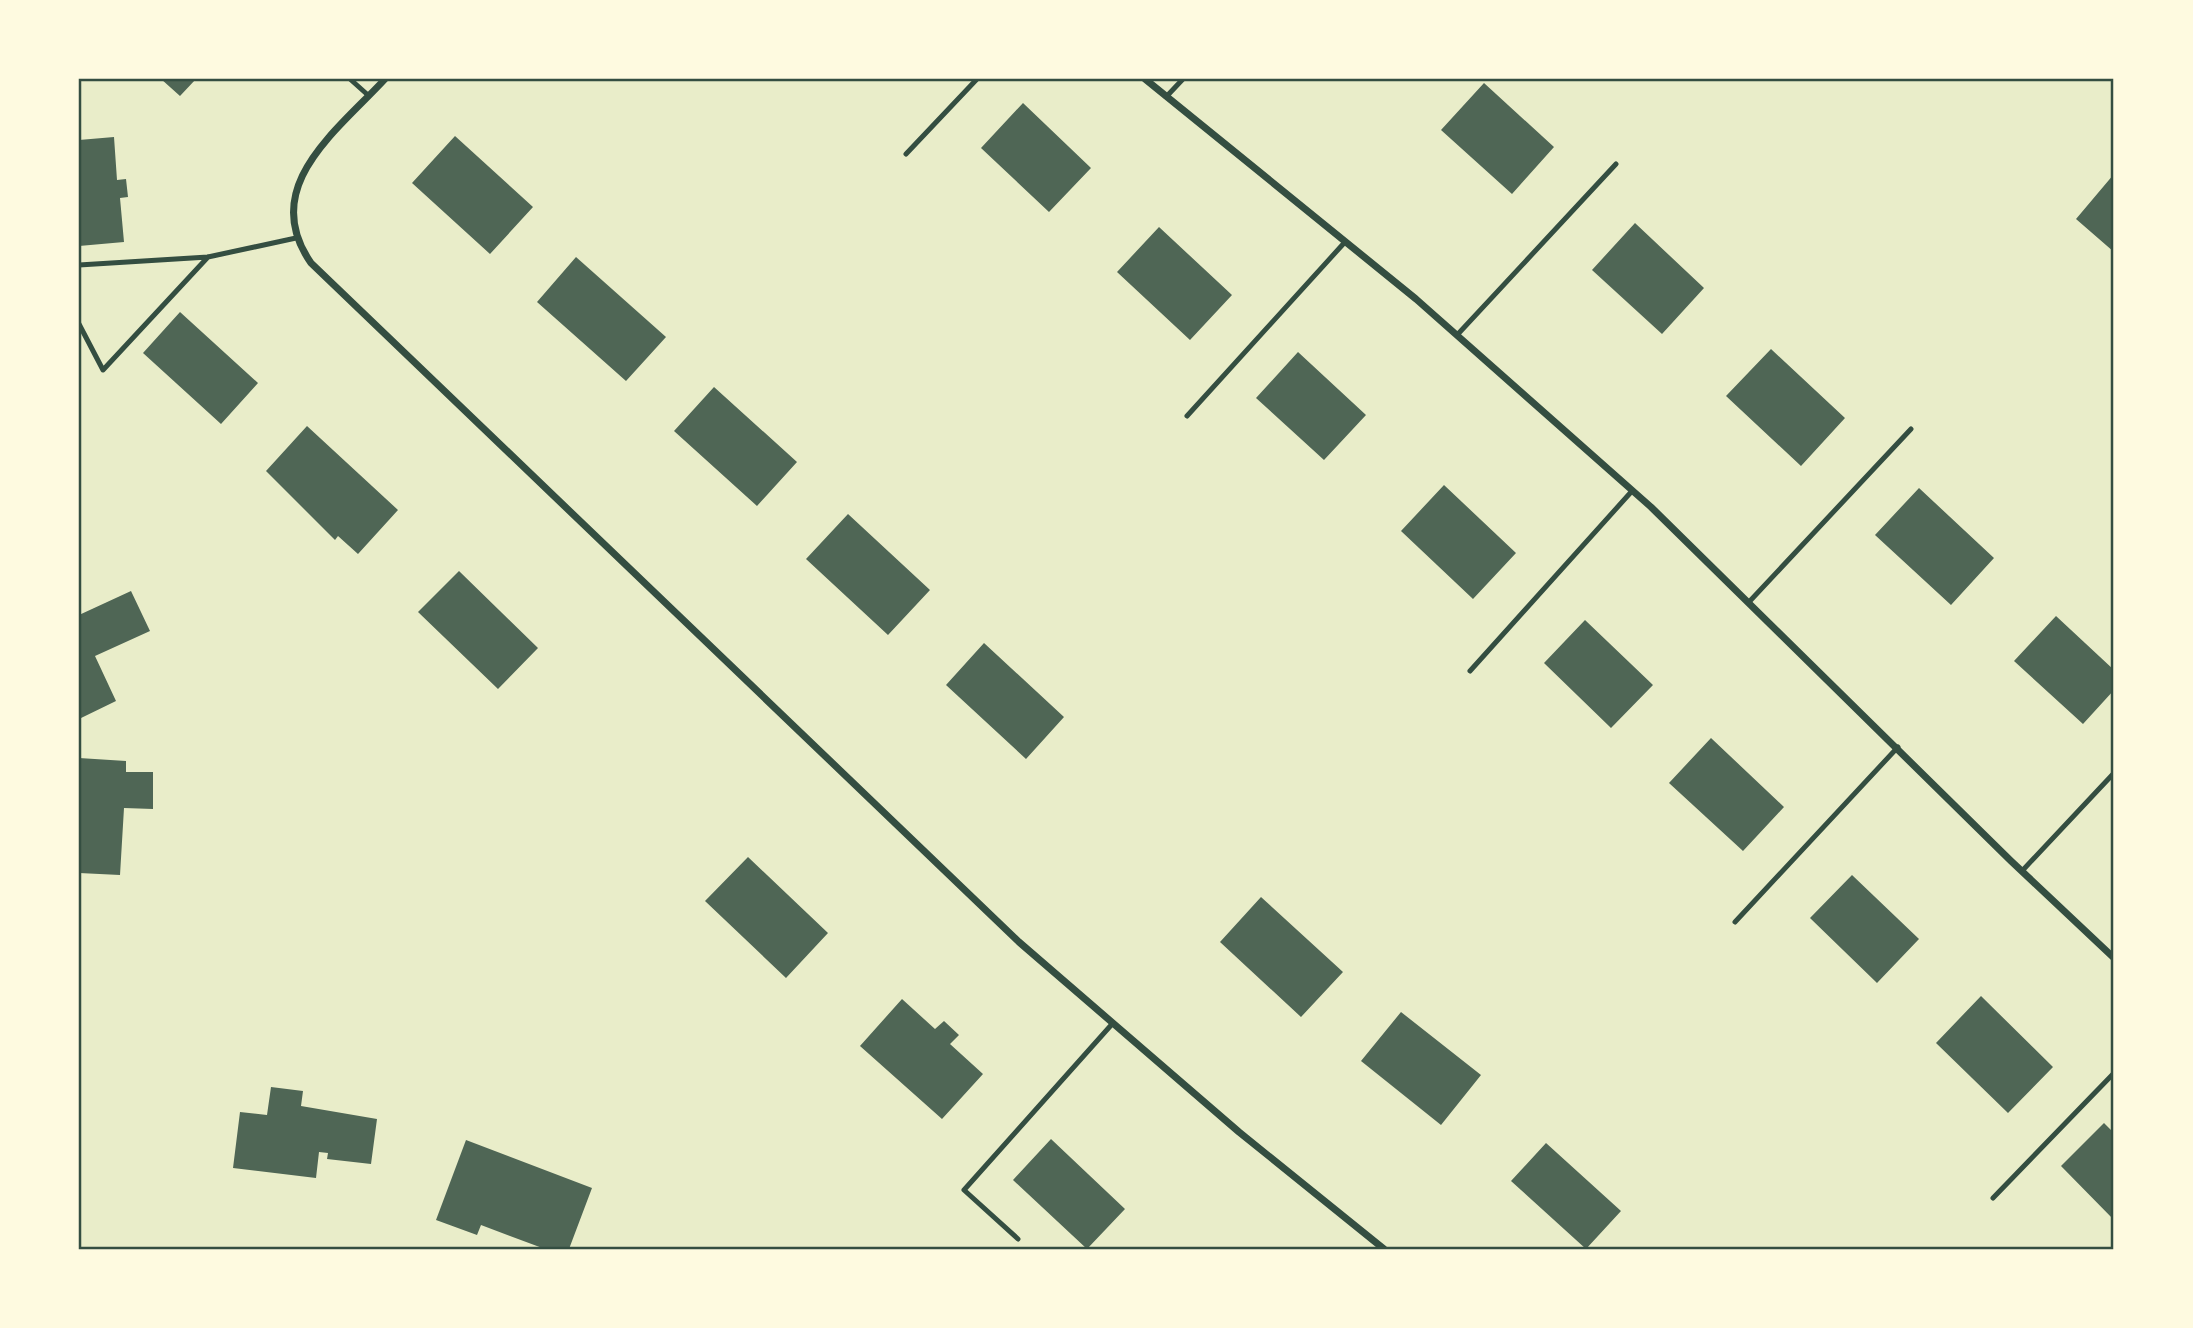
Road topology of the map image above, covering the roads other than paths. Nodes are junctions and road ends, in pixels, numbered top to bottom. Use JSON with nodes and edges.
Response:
{"nodes":[{"id":1,"x":350,"y":79,"type":"edge"},
{"id":2,"x":386,"y":79,"type":"edge"},
{"id":3,"x":976,"y":79,"type":"edge"},
{"id":4,"x":1145,"y":79,"type":"edge"},
{"id":5,"x":1183,"y":79,"type":"edge"},
{"id":6,"x":369,"y":96,"type":"junction"},
{"id":7,"x":1167,"y":97,"type":"junction"},
{"id":8,"x":906,"y":154,"type":"dead end"},
{"id":9,"x":1616,"y":164,"type":"dead end"},
{"id":10,"x":296,"y":238,"type":"junction"},
{"id":11,"x":1345,"y":242,"type":"junction"},
{"id":12,"x":208,"y":257,"type":"junction"},
{"id":13,"x":79,"y":265,"type":"edge"},
{"id":14,"x":79,"y":324,"type":"edge"},
{"id":15,"x":1458,"y":334,"type":"junction"},
{"id":16,"x":1187,"y":416,"type":"dead end"},
{"id":17,"x":1911,"y":429,"type":"dead end"},
{"id":18,"x":1632,"y":491,"type":"junction"},
{"id":19,"x":1749,"y":602,"type":"junction"},
{"id":20,"x":1470,"y":671,"type":"dead end"},
{"id":21,"x":1898,"y":747,"type":"junction"},
{"id":22,"x":2114,"y":773,"type":"edge"},
{"id":23,"x":2022,"y":871,"type":"junction"},
{"id":24,"x":1735,"y":922,"type":"dead end"},
{"id":25,"x":2114,"y":958,"type":"edge"},
{"id":26,"x":1113,"y":1023,"type":"junction"},
{"id":27,"x":2114,"y":1073,"type":"edge"},
{"id":28,"x":1993,"y":1198,"type":"dead end"},
{"id":29,"x":1018,"y":1239,"type":"dead end"},
{"id":30,"x":1384,"y":1249,"type":"edge"}],
"edges":[{"from":1,"to":6,"type":"lane"},
{"from":2,"to":6,"type":"street"},
{"from":3,"to":8,"type":"lane"},
{"from":4,"to":7,"type":"street"},
{"from":5,"to":7,"type":"lane"},
{"from":6,"to":10,"type":"street"},
{"from":7,"to":11,"type":"street"},
{"from":9,"to":15,"type":"lane"},
{"from":10,"to":12,"type":"lane"},
{"from":10,"to":26,"type":"street"},
{"from":11,"to":15,"type":"street"},
{"from":11,"to":16,"type":"lane"},
{"from":12,"to":13,"type":"lane"},
{"from":12,"to":14,"type":"lane"},
{"from":15,"to":18,"type":"street"},
{"from":17,"to":19,"type":"lane"},
{"from":18,"to":19,"type":"street"},
{"from":18,"to":20,"type":"lane"},
{"from":19,"to":21,"type":"street"},
{"from":21,"to":23,"type":"street"},
{"from":21,"to":24,"type":"lane"},
{"from":22,"to":23,"type":"lane"},
{"from":23,"to":25,"type":"street"},
{"from":26,"to":29,"type":"lane"},
{"from":26,"to":30,"type":"street"},
{"from":27,"to":28,"type":"lane"}]}
